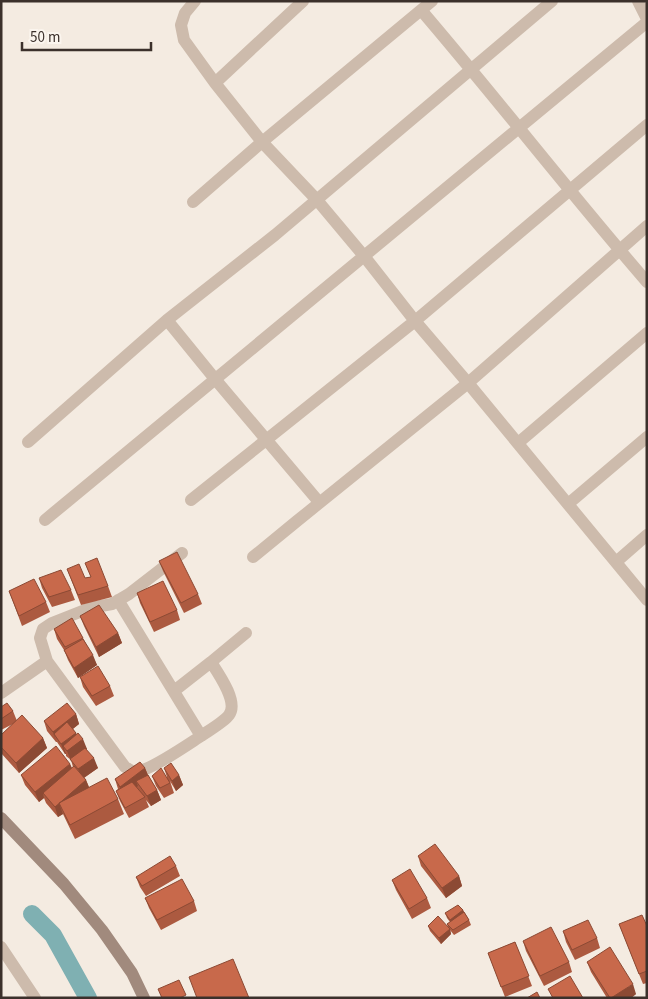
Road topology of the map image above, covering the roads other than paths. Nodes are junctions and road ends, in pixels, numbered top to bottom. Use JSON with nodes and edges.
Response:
{"nodes":[{"id":1,"x":195,"y":1,"type":"edge"},
{"id":2,"x":303,"y":1,"type":"edge"},
{"id":3,"x":432,"y":1,"type":"edge"},
{"id":4,"x":552,"y":1,"type":"edge"},
{"id":5,"x":638,"y":1,"type":"edge"},
{"id":6,"x":421,"y":10,"type":"junction"},
{"id":7,"x":647,"y":20,"type":"edge"},
{"id":8,"x":472,"y":70,"type":"junction"},
{"id":9,"x":215,"y":83,"type":"junction"},
{"id":10,"x":647,"y":125,"type":"edge"},
{"id":11,"x":519,"y":128,"type":"junction"},
{"id":12,"x":262,"y":142,"type":"junction"},
{"id":13,"x":569,"y":191,"type":"junction"},
{"id":14,"x":317,"y":200,"type":"junction"},
{"id":15,"x":193,"y":202,"type":"dead end"},
{"id":16,"x":647,"y":226,"type":"edge"},
{"id":17,"x":619,"y":250,"type":"junction"},
{"id":18,"x":364,"y":256,"type":"junction"},
{"id":19,"x":647,"y":282,"type":"edge"},
{"id":20,"x":167,"y":320,"type":"junction"},
{"id":21,"x":415,"y":321,"type":"junction"},
{"id":22,"x":647,"y":333,"type":"edge"},
{"id":23,"x":215,"y":379,"type":"junction"},
{"id":24,"x":468,"y":383,"type":"junction"},
{"id":25,"x":647,"y":437,"type":"edge"},
{"id":26,"x":266,"y":440,"type":"junction"},
{"id":27,"x":28,"y":442,"type":"dead end"},
{"id":28,"x":518,"y":443,"type":"junction"},
{"id":29,"x":191,"y":500,"type":"dead end"},
{"id":30,"x":319,"y":502,"type":"junction"},
{"id":31,"x":568,"y":504,"type":"junction"},
{"id":32,"x":45,"y":520,"type":"dead end"},
{"id":33,"x":647,"y":536,"type":"edge"},
{"id":34,"x":182,"y":553,"type":"dead end"},
{"id":35,"x":253,"y":557,"type":"dead end"},
{"id":36,"x":616,"y":562,"type":"junction"},
{"id":37,"x":118,"y":600,"type":"junction"},
{"id":38,"x":647,"y":600,"type":"edge"},
{"id":39,"x":246,"y":632,"type":"dead end"},
{"id":40,"x":47,"y":661,"type":"junction"},
{"id":41,"x":211,"y":662,"type":"junction"},
{"id":42,"x":174,"y":691,"type":"junction"},
{"id":43,"x":1,"y":693,"type":"edge"},
{"id":44,"x":201,"y":736,"type":"junction"},
{"id":45,"x":1,"y":818,"type":"edge"},
{"id":46,"x":1,"y":947,"type":"edge"},
{"id":47,"x":35,"y":998,"type":"edge"},
{"id":48,"x":144,"y":998,"type":"edge"}],
"edges":[{"from":1,"to":9,"type":"street"},
{"from":2,"to":9,"type":"street"},
{"from":3,"to":6,"type":"street"},
{"from":4,"to":8,"type":"street"},
{"from":5,"to":7,"type":"street"},
{"from":6,"to":8,"type":"street"},
{"from":6,"to":12,"type":"street"},
{"from":7,"to":11,"type":"street"},
{"from":8,"to":11,"type":"street"},
{"from":8,"to":14,"type":"street"},
{"from":9,"to":12,"type":"street"},
{"from":10,"to":13,"type":"street"},
{"from":11,"to":13,"type":"street"},
{"from":11,"to":18,"type":"street"},
{"from":12,"to":14,"type":"street"},
{"from":12,"to":15,"type":"street"},
{"from":13,"to":17,"type":"street"},
{"from":13,"to":21,"type":"street"},
{"from":14,"to":18,"type":"street"},
{"from":14,"to":20,"type":"street"},
{"from":16,"to":17,"type":"street"},
{"from":17,"to":19,"type":"street"},
{"from":17,"to":24,"type":"street"},
{"from":18,"to":21,"type":"street"},
{"from":18,"to":23,"type":"street"},
{"from":20,"to":23,"type":"street"},
{"from":20,"to":27,"type":"street"},
{"from":21,"to":24,"type":"street"},
{"from":21,"to":26,"type":"street"},
{"from":22,"to":28,"type":"street"},
{"from":23,"to":26,"type":"street"},
{"from":23,"to":32,"type":"street"},
{"from":24,"to":28,"type":"street"},
{"from":24,"to":30,"type":"street"},
{"from":25,"to":31,"type":"street"},
{"from":26,"to":29,"type":"street"},
{"from":26,"to":30,"type":"street"},
{"from":28,"to":31,"type":"street"},
{"from":30,"to":35,"type":"street"},
{"from":31,"to":36,"type":"street"},
{"from":33,"to":36,"type":"street"},
{"from":34,"to":37,"type":"street"},
{"from":36,"to":38,"type":"street"},
{"from":37,"to":40,"type":"street"},
{"from":37,"to":42,"type":"street"},
{"from":39,"to":41,"type":"street"},
{"from":40,"to":43,"type":"street"},
{"from":40,"to":44,"type":"street"},
{"from":41,"to":42,"type":"street"},
{"from":41,"to":44,"type":"street"},
{"from":42,"to":44,"type":"street"},
{"from":45,"to":48,"type":"street"},
{"from":46,"to":47,"type":"street"}]}
